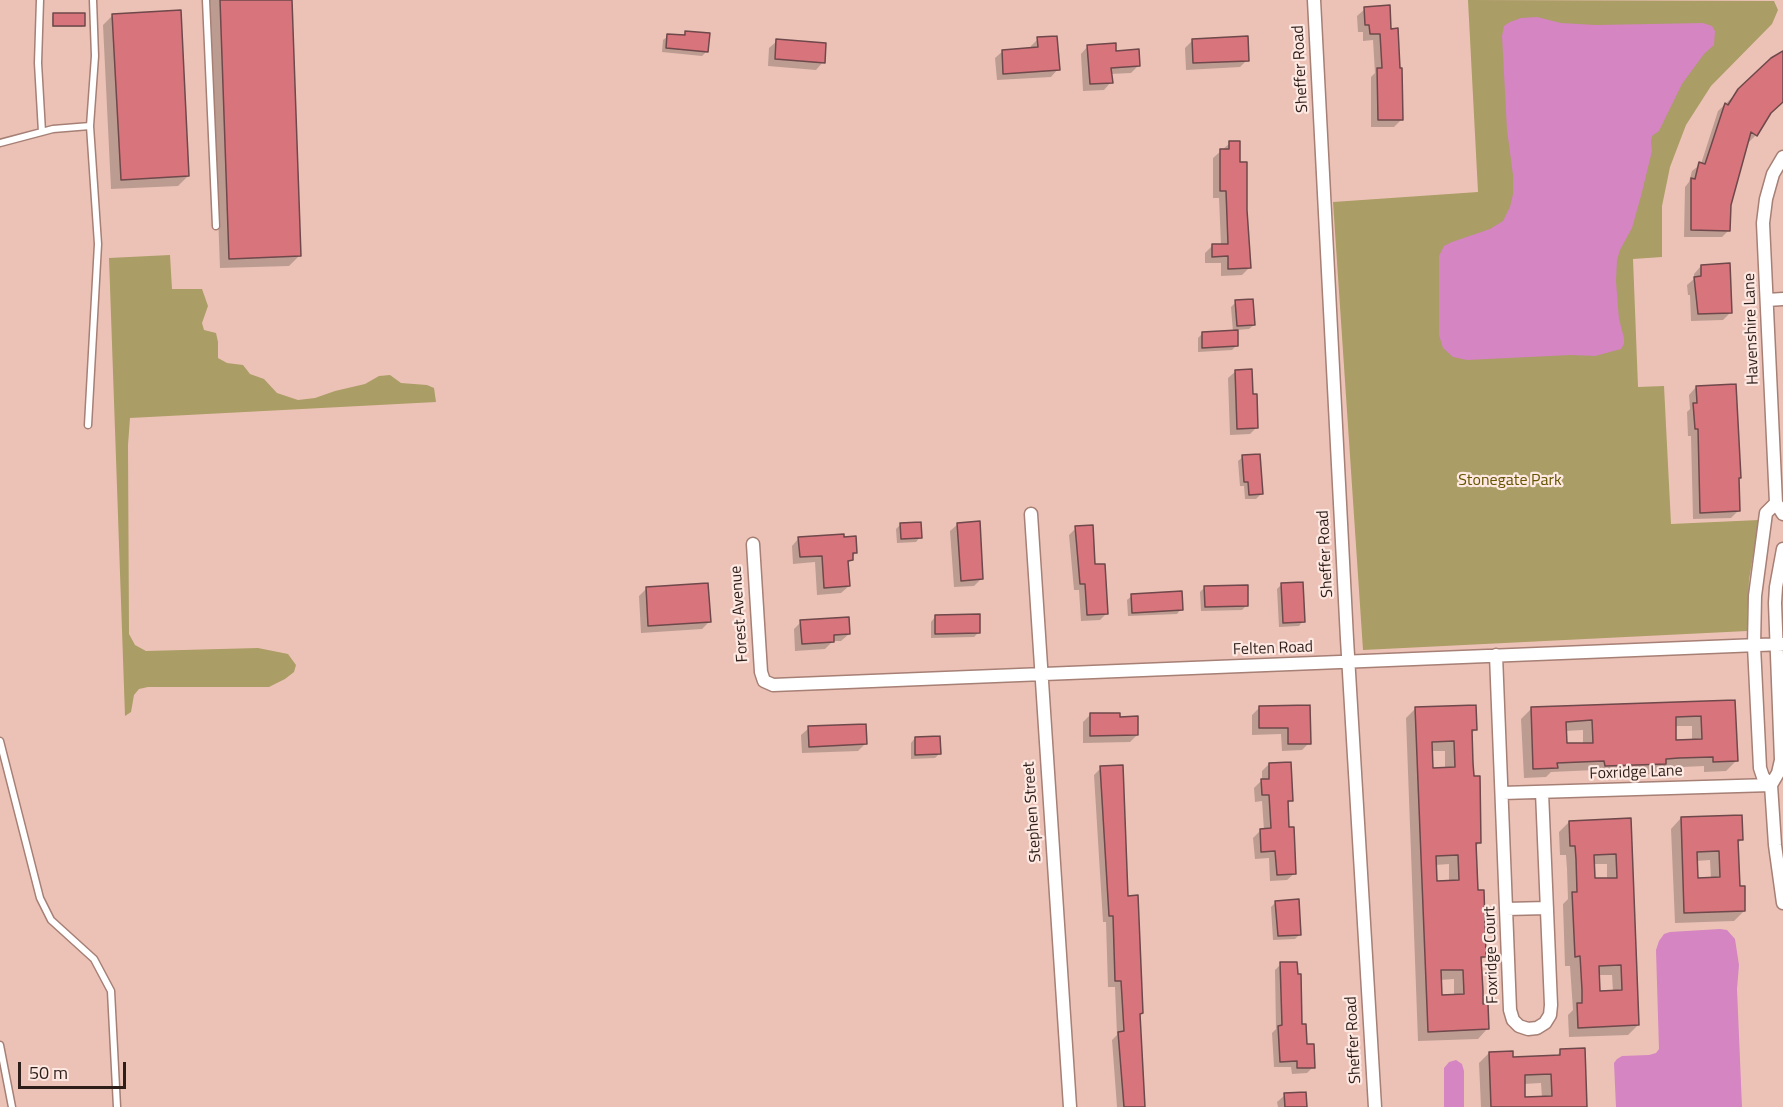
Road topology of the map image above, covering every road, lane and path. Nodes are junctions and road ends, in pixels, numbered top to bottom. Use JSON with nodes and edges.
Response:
{"nodes":[{"id":1,"x":40,"y":0,"type":"edge"},
{"id":2,"x":93,"y":0,"type":"edge"},
{"id":3,"x":206,"y":0,"type":"edge"},
{"id":4,"x":1314,"y":0,"type":"edge"},
{"id":5,"x":90,"y":126,"type":"junction"},
{"id":6,"x":42,"y":132,"type":"junction"},
{"id":7,"x":0,"y":142,"type":"edge"},
{"id":8,"x":1783,"y":157,"type":"edge"},
{"id":9,"x":216,"y":226,"type":"dead end"},
{"id":10,"x":1783,"y":299,"type":"edge"},
{"id":11,"x":1767,"y":300,"type":"junction"},
{"id":12,"x":88,"y":425,"type":"dead end"},
{"id":13,"x":1779,"y":502,"type":"edge"},
{"id":14,"x":1031,"y":514,"type":"dead end"},
{"id":15,"x":1783,"y":514,"type":"edge"},
{"id":16,"x":753,"y":544,"type":"dead end"},
{"id":17,"x":1783,"y":549,"type":"edge"},
{"id":18,"x":1780,"y":644,"type":"edge"},
{"id":19,"x":1754,"y":645,"type":"junction"},
{"id":20,"x":1496,"y":654,"type":"junction"},
{"id":21,"x":1348,"y":663,"type":"junction"},
{"id":22,"x":1040,"y":674,"type":"junction"},
{"id":23,"x":764,"y":681,"type":"joint"},
{"id":24,"x":0,"y":741,"type":"edge"},
{"id":25,"x":1771,"y":785,"type":"junction"},
{"id":26,"x":1542,"y":792,"type":"junction"},
{"id":27,"x":1502,"y":793,"type":"junction"},
{"id":28,"x":1783,"y":903,"type":"edge"},
{"id":29,"x":1547,"y":908,"type":"junction"},
{"id":30,"x":1506,"y":909,"type":"junction"},
{"id":31,"x":0,"y":1045,"type":"edge"},
{"id":32,"x":12,"y":1107,"type":"edge"},
{"id":33,"x":117,"y":1107,"type":"edge"},
{"id":34,"x":1070,"y":1107,"type":"edge"},
{"id":35,"x":1375,"y":1107,"type":"edge"}],
"edges":[{"from":1,"to":6,"type":"lane"},
{"from":2,"to":5,"type":"lane"},
{"from":3,"to":9,"type":"lane"},
{"from":4,"to":21,"type":"street","name":"Sheffer Road"},
{"from":5,"to":6,"type":"lane"},
{"from":5,"to":12,"type":"lane"},
{"from":6,"to":7,"type":"lane"},
{"from":8,"to":11,"type":"street","name":"Havenshire Lane"},
{"from":10,"to":11,"type":"street"},
{"from":11,"to":13,"type":"street","name":"Havenshire Lane"},
{"from":13,"to":15,"type":"street","name":"Havenshire Lane"},
{"from":13,"to":19,"type":"street","name":"Havenshire Lane"},
{"from":14,"to":22,"type":"street","name":"Stephen Street"},
{"from":16,"to":23,"type":"street","name":"Forest Avenue"},
{"from":17,"to":18,"type":"street","name":"Havenshire Lane"},
{"from":18,"to":19,"type":"street","name":"Felten Road"},
{"from":18,"to":25,"type":"street","name":"Havenshire Lane"},
{"from":19,"to":20,"type":"street","name":"Felten Road"},
{"from":19,"to":25,"type":"street","name":"Havenshire Lane"},
{"from":20,"to":21,"type":"street","name":"Felten Road"},
{"from":20,"to":27,"type":"street","name":"Foxridge Court"},
{"from":21,"to":22,"type":"street","name":"Felten Road"},
{"from":21,"to":35,"type":"street","name":"Sheffer Road"},
{"from":22,"to":23,"type":"street","name":"Felten Road"},
{"from":22,"to":34,"type":"street","name":"Stephen Street"},
{"from":24,"to":33,"type":"lane"},
{"from":25,"to":26,"type":"street","name":"Foxridge Lane"},
{"from":25,"to":28,"type":"street","name":"Havenshire Lane"},
{"from":26,"to":27,"type":"street","name":"Foxridge Lane"},
{"from":26,"to":29,"type":"street","name":"Foxridge Court"},
{"from":27,"to":30,"type":"street","name":"Foxridge Court"},
{"from":29,"to":30,"type":"street"},
{"from":29,"to":30,"type":"street","name":"Foxridge Court"},
{"from":31,"to":32,"type":"lane"}]}
